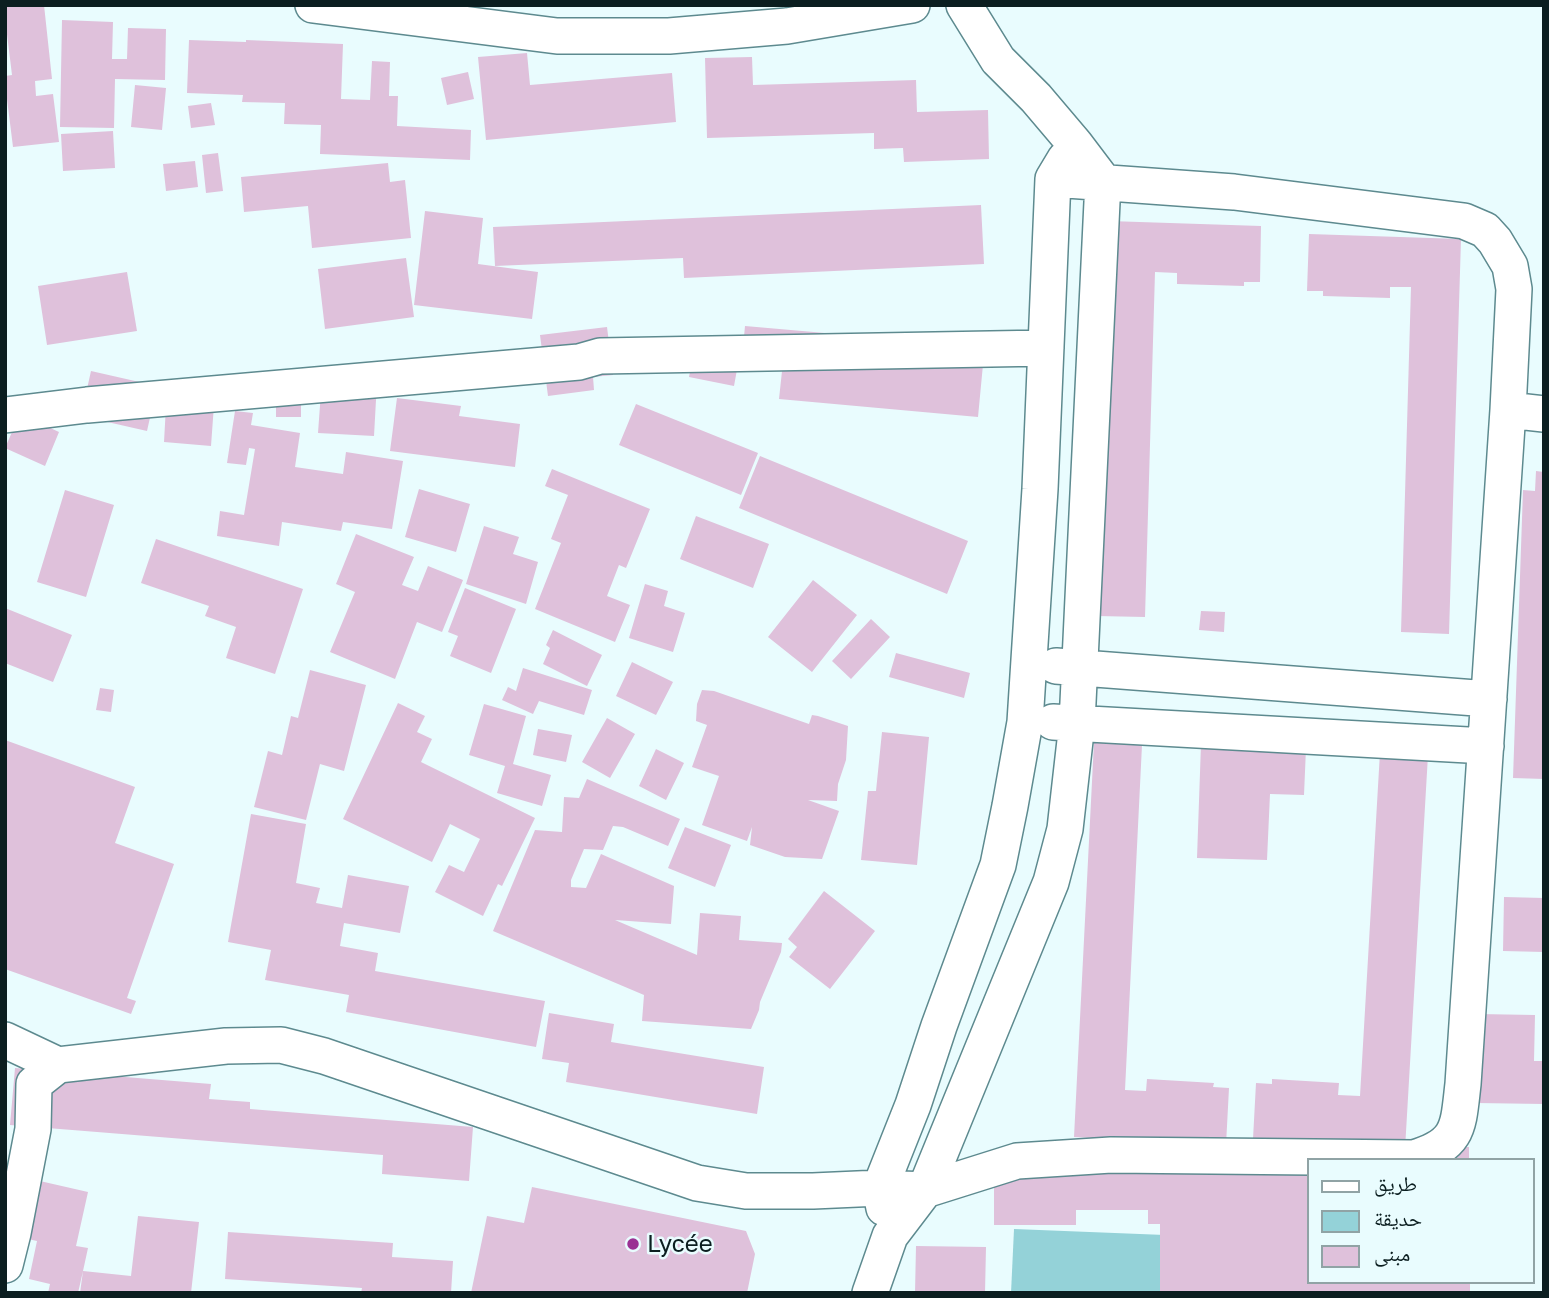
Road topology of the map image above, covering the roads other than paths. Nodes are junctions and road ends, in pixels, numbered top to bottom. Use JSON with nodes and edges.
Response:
{"nodes":[{"id":1,"x":313,"y":5,"type":"edge"},
{"id":2,"x":912,"y":5,"type":"edge"},
{"id":3,"x":964,"y":5,"type":"edge"},
{"id":4,"x":1075,"y":144,"type":"junction"},
{"id":5,"x":1053,"y":178,"type":"junction"},
{"id":6,"x":1102,"y":181,"type":"junction"},
{"id":7,"x":1046,"y":348,"type":"junction"},
{"id":8,"x":1508,"y":410,"type":"junction"},
{"id":9,"x":1544,"y":414,"type":"edge"},
{"id":10,"x":5,"y":415,"type":"edge"},
{"id":11,"x":1029,"y":665,"type":"junction"},
{"id":12,"x":1079,"y":667,"type":"junction"},
{"id":13,"x":1489,"y":699,"type":"junction"},
{"id":14,"x":1025,"y":722,"type":"junction"},
{"id":15,"x":1077,"y":723,"type":"junction"},
{"id":16,"x":1486,"y":746,"type":"junction"},
{"id":17,"x":5,"y":1040,"type":"edge"},
{"id":18,"x":32,"y":1080,"type":"edge"},
{"id":19,"x":880,"y":1188,"type":"junction"},
{"id":20,"x":925,"y":1190,"type":"junction"},
{"id":21,"x":890,"y":1236,"type":"junction"},
{"id":22,"x":5,"y":1265,"type":"edge"},
{"id":23,"x":870,"y":1293,"type":"edge"}],
"edges":[{"from":1,"to":2,"type":"street"},
{"from":3,"to":4,"type":"street"},
{"from":4,"to":5,"type":"street"},
{"from":4,"to":6,"type":"street"},
{"from":5,"to":6,"type":"street"},
{"from":5,"to":7,"type":"street"},
{"from":6,"to":8,"type":"street"},
{"from":6,"to":12,"type":"street"},
{"from":7,"to":10,"type":"street"},
{"from":7,"to":11,"type":"street"},
{"from":8,"to":9,"type":"street"},
{"from":8,"to":13,"type":"street"},
{"from":11,"to":12,"type":"street"},
{"from":11,"to":14,"type":"street"},
{"from":12,"to":13,"type":"street"},
{"from":12,"to":15,"type":"street"},
{"from":13,"to":16,"type":"street"},
{"from":14,"to":15,"type":"street"},
{"from":14,"to":19,"type":"street"},
{"from":15,"to":16,"type":"street"},
{"from":15,"to":20,"type":"street"},
{"from":16,"to":20,"type":"street"},
{"from":17,"to":18,"type":"street"},
{"from":18,"to":19,"type":"street"},
{"from":18,"to":22,"type":"street"},
{"from":19,"to":20,"type":"street"},
{"from":19,"to":21,"type":"street"},
{"from":20,"to":21,"type":"street"},
{"from":21,"to":23,"type":"street"}]}
